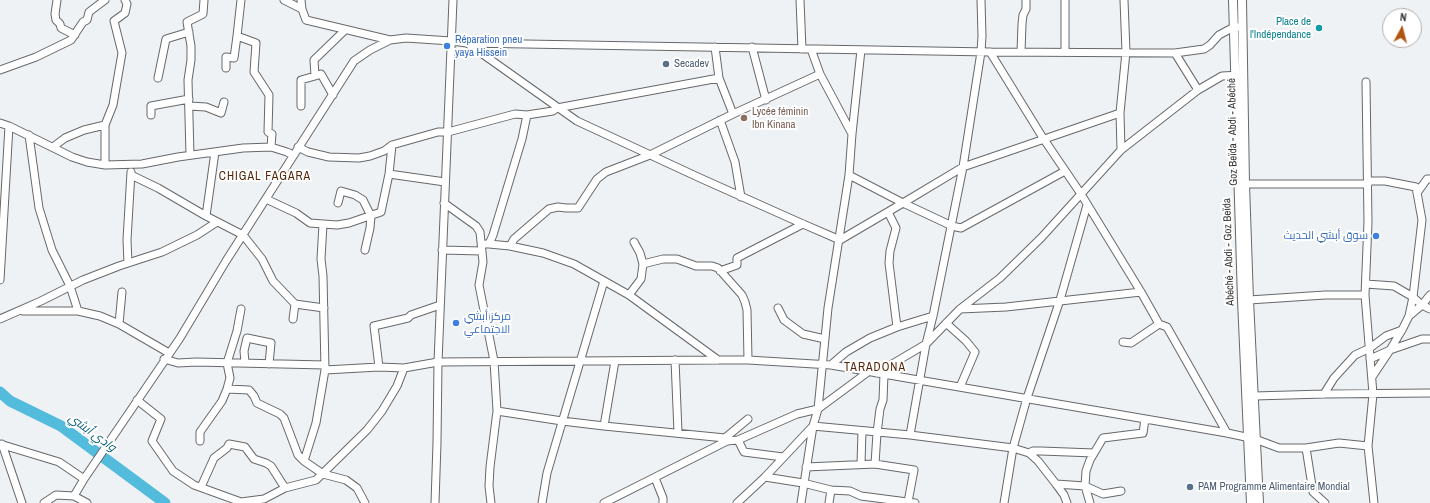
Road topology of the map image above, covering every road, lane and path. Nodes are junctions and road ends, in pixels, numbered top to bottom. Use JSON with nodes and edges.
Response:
{"nodes":[{"id":1,"x":57,"y":0,"type":"edge"},
{"id":2,"x":105,"y":0,"type":"edge"},
{"id":3,"x":125,"y":0,"type":"edge"},
{"id":4,"x":204,"y":0,"type":"edge"},
{"id":5,"x":241,"y":0,"type":"edge"},
{"id":6,"x":284,"y":0,"type":"edge"},
{"id":7,"x":301,"y":0,"type":"edge"},
{"id":8,"x":453,"y":0,"type":"edge"},
{"id":9,"x":800,"y":0,"type":"edge"},
{"id":10,"x":981,"y":0,"type":"edge"},
{"id":11,"x":1026,"y":0,"type":"edge"},
{"id":12,"x":1065,"y":0,"type":"edge"},
{"id":13,"x":1124,"y":0,"type":"edge"},
{"id":14,"x":1233,"y":0,"type":"edge"},
{"id":15,"x":1242,"y":0,"type":"edge"},
{"id":16,"x":302,"y":9,"type":"junction"},
{"id":17,"x":1237,"y":27,"type":"junction"},
{"id":18,"x":345,"y":30,"type":"junction"},
{"id":19,"x":189,"y":32,"type":"junction"},
{"id":20,"x":75,"y":35,"type":"junction"},
{"id":21,"x":237,"y":36,"type":"junction"},
{"id":22,"x":390,"y":40,"type":"junction"},
{"id":23,"x":451,"y":40,"type":"junction"},
{"id":24,"x":467,"y":43,"type":"junction"},
{"id":25,"x":715,"y":47,"type":"junction"},
{"id":26,"x":752,"y":47,"type":"junction"},
{"id":27,"x":802,"y":49,"type":"junction"},
{"id":28,"x":811,"y":49,"type":"junction"},
{"id":29,"x":861,"y":50,"type":"junction"},
{"id":30,"x":981,"y":52,"type":"junction"},
{"id":31,"x":990,"y":52,"type":"junction"},
{"id":32,"x":1021,"y":52,"type":"junction"},
{"id":33,"x":1065,"y":52,"type":"junction"},
{"id":34,"x":1126,"y":52,"type":"junction"},
{"id":35,"x":1176,"y":53,"type":"junction"},
{"id":36,"x":226,"y":68,"type":"dead end"},
{"id":37,"x":0,"y":70,"type":"edge"},
{"id":38,"x":820,"y":74,"type":"junction"},
{"id":39,"x":1239,"y":75,"type":"junction"},
{"id":40,"x":315,"y":76,"type":"junction"},
{"id":41,"x":158,"y":78,"type":"dead end"},
{"id":42,"x":719,"y":78,"type":"junction"},
{"id":43,"x":1366,"y":82,"type":"dead end"},
{"id":44,"x":1198,"y":90,"type":"junction"},
{"id":45,"x":333,"y":95,"type":"junction"},
{"id":46,"x":766,"y":100,"type":"junction"},
{"id":47,"x":189,"y":102,"type":"junction"},
{"id":48,"x":224,"y":102,"type":"dead end"},
{"id":49,"x":300,"y":106,"type":"dead end"},
{"id":50,"x":558,"y":108,"type":"junction"},
{"id":51,"x":1120,"y":113,"type":"junction"},
{"id":52,"x":527,"y":114,"type":"junction"},
{"id":53,"x":733,"y":114,"type":"junction"},
{"id":54,"x":151,"y":115,"type":"dead end"},
{"id":55,"x":720,"y":120,"type":"junction"},
{"id":56,"x":0,"y":123,"type":"edge"},
{"id":57,"x":105,"y":125,"type":"junction"},
{"id":58,"x":9,"y":126,"type":"junction"},
{"id":59,"x":448,"y":132,"type":"junction"},
{"id":60,"x":852,"y":134,"type":"junction"},
{"id":61,"x":28,"y":135,"type":"junction"},
{"id":62,"x":1043,"y":138,"type":"junction"},
{"id":63,"x":392,"y":145,"type":"junction"},
{"id":64,"x":53,"y":147,"type":"junction"},
{"id":65,"x":271,"y":147,"type":"junction"},
{"id":66,"x":298,"y":147,"type":"junction"},
{"id":67,"x":1121,"y":150,"type":"junction"},
{"id":68,"x":215,"y":152,"type":"junction"},
{"id":69,"x":190,"y":155,"type":"junction"},
{"id":70,"x":650,"y":155,"type":"junction"},
{"id":71,"x":293,"y":156,"type":"junction"},
{"id":72,"x":105,"y":165,"type":"junction"},
{"id":73,"x":132,"y":165,"type":"junction"},
{"id":74,"x":963,"y":166,"type":"junction"},
{"id":75,"x":1241,"y":168,"type":"junction"},
{"id":76,"x":1065,"y":171,"type":"junction"},
{"id":77,"x":389,"y":174,"type":"junction"},
{"id":78,"x":131,"y":175,"type":"junction"},
{"id":79,"x":849,"y":175,"type":"junction"},
{"id":80,"x":1430,"y":179,"type":"edge"},
{"id":81,"x":445,"y":182,"type":"junction"},
{"id":82,"x":1368,"y":182,"type":"junction"},
{"id":83,"x":1245,"y":184,"type":"junction"},
{"id":84,"x":1417,"y":193,"type":"junction"},
{"id":85,"x":1081,"y":194,"type":"junction"},
{"id":86,"x":741,"y":197,"type":"junction"},
{"id":87,"x":266,"y":199,"type":"junction"},
{"id":88,"x":338,"y":203,"type":"dead end"},
{"id":89,"x":444,"y":203,"type":"junction"},
{"id":90,"x":903,"y":203,"type":"junction"},
{"id":91,"x":1087,"y":205,"type":"junction"},
{"id":92,"x":888,"y":212,"type":"junction"},
{"id":93,"x":206,"y":216,"type":"junction"},
{"id":94,"x":371,"y":216,"type":"junction"},
{"id":95,"x":217,"y":222,"type":"junction"},
{"id":96,"x":323,"y":224,"type":"junction"},
{"id":97,"x":803,"y":224,"type":"junction"},
{"id":98,"x":952,"y":226,"type":"junction"},
{"id":99,"x":243,"y":235,"type":"junction"},
{"id":100,"x":840,"y":240,"type":"junction"},
{"id":101,"x":634,"y":242,"type":"dead end"},
{"id":102,"x":484,"y":246,"type":"junction"},
{"id":103,"x":510,"y":246,"type":"junction"},
{"id":104,"x":365,"y":250,"type":"dead end"},
{"id":105,"x":442,"y":250,"type":"junction"},
{"id":106,"x":0,"y":259,"type":"edge"},
{"id":107,"x":128,"y":263,"type":"junction"},
{"id":108,"x":643,"y":264,"type":"junction"},
{"id":109,"x":720,"y":271,"type":"junction"},
{"id":110,"x":0,"y":280,"type":"edge"},
{"id":111,"x":604,"y":281,"type":"junction"},
{"id":112,"x":1366,"y":284,"type":"junction"},
{"id":113,"x":70,"y":286,"type":"junction"},
{"id":114,"x":122,"y":292,"type":"dead end"},
{"id":115,"x":1141,"y":292,"type":"junction"},
{"id":116,"x":629,"y":295,"type":"junction"},
{"id":117,"x":1430,"y":295,"type":"edge"},
{"id":118,"x":1366,"y":296,"type":"junction"},
{"id":119,"x":1413,"y":297,"type":"junction"},
{"id":120,"x":1060,"y":300,"type":"junction"},
{"id":121,"x":1249,"y":300,"type":"junction"},
{"id":122,"x":295,"y":304,"type":"junction"},
{"id":123,"x":440,"y":305,"type":"junction"},
{"id":124,"x":1422,"y":305,"type":"junction"},
{"id":125,"x":324,"y":308,"type":"junction"},
{"id":126,"x":778,"y":308,"type":"dead end"},
{"id":127,"x":241,"y":309,"type":"dead end"},
{"id":128,"x":960,"y":309,"type":"junction"},
{"id":129,"x":1430,"y":309,"type":"edge"},
{"id":130,"x":19,"y":311,"type":"junction"},
{"id":131,"x":78,"y":311,"type":"junction"},
{"id":132,"x":933,"y":316,"type":"junction"},
{"id":133,"x":1409,"y":316,"type":"junction"},
{"id":134,"x":0,"y":319,"type":"edge"},
{"id":135,"x":293,"y":319,"type":"dead end"},
{"id":136,"x":946,"y":323,"type":"junction"},
{"id":137,"x":119,"y":324,"type":"junction"},
{"id":138,"x":1159,"y":324,"type":"junction"},
{"id":139,"x":897,"y":327,"type":"junction"},
{"id":140,"x":1402,"y":330,"type":"junction"},
{"id":141,"x":825,"y":338,"type":"junction"},
{"id":142,"x":1430,"y":339,"type":"edge"},
{"id":143,"x":1123,"y":342,"type":"dead end"},
{"id":144,"x":926,"y":344,"type":"junction"},
{"id":145,"x":1370,"y":348,"type":"junction"},
{"id":146,"x":1390,"y":350,"type":"junction"},
{"id":147,"x":169,"y":353,"type":"junction"},
{"id":148,"x":164,"y":359,"type":"junction"},
{"id":149,"x":1370,"y":359,"type":"junction"},
{"id":150,"x":675,"y":360,"type":"junction"},
{"id":151,"x":718,"y":360,"type":"junction"},
{"id":152,"x":748,"y":360,"type":"junction"},
{"id":153,"x":494,"y":361,"type":"junction"},
{"id":154,"x":579,"y":361,"type":"junction"},
{"id":155,"x":615,"y":361,"type":"junction"},
{"id":156,"x":438,"y":362,"type":"junction"},
{"id":157,"x":227,"y":363,"type":"junction"},
{"id":158,"x":245,"y":363,"type":"junction"},
{"id":159,"x":269,"y":364,"type":"junction"},
{"id":160,"x":822,"y":364,"type":"junction"},
{"id":161,"x":831,"y":365,"type":"junction"},
{"id":162,"x":325,"y":367,"type":"junction"},
{"id":163,"x":379,"y":367,"type":"junction"},
{"id":164,"x":404,"y":368,"type":"junction"},
{"id":165,"x":868,"y":372,"type":"junction"},
{"id":166,"x":881,"y":374,"type":"junction"},
{"id":167,"x":1372,"y":377,"type":"junction"},
{"id":168,"x":919,"y":380,"type":"junction"},
{"id":169,"x":960,"y":388,"type":"junction"},
{"id":170,"x":227,"y":389,"type":"junction"},
{"id":171,"x":1430,"y":393,"type":"edge"},
{"id":172,"x":1324,"y":394,"type":"junction"},
{"id":173,"x":1373,"y":394,"type":"junction"},
{"id":174,"x":1254,"y":396,"type":"junction"},
{"id":175,"x":1027,"y":398,"type":"junction"},
{"id":176,"x":137,"y":400,"type":"junction"},
{"id":177,"x":818,"y":409,"type":"junction"},
{"id":178,"x":497,"y":411,"type":"junction"},
{"id":179,"x":748,"y":419,"type":"dead end"},
{"id":180,"x":1145,"y":419,"type":"junction"},
{"id":181,"x":562,"y":421,"type":"junction"},
{"id":182,"x":604,"y":426,"type":"junction"},
{"id":183,"x":813,"y":426,"type":"junction"},
{"id":184,"x":862,"y":431,"type":"junction"},
{"id":185,"x":678,"y":432,"type":"junction"},
{"id":186,"x":877,"y":433,"type":"junction"},
{"id":187,"x":1227,"y":433,"type":"junction"},
{"id":188,"x":910,"y":435,"type":"junction"},
{"id":189,"x":726,"y":439,"type":"junction"},
{"id":190,"x":1252,"y":439,"type":"junction"},
{"id":191,"x":738,"y":440,"type":"junction"},
{"id":192,"x":200,"y":441,"type":"dead end"},
{"id":193,"x":1,"y":444,"type":"edge"},
{"id":194,"x":1368,"y":446,"type":"junction"},
{"id":195,"x":1013,"y":448,"type":"junction"},
{"id":196,"x":1306,"y":448,"type":"junction"},
{"id":197,"x":1029,"y":453,"type":"junction"},
{"id":198,"x":1094,"y":453,"type":"junction"},
{"id":199,"x":782,"y":457,"type":"junction"},
{"id":200,"x":304,"y":462,"type":"junction"},
{"id":201,"x":861,"y":464,"type":"junction"},
{"id":202,"x":876,"y":464,"type":"junction"},
{"id":203,"x":806,"y":467,"type":"junction"},
{"id":204,"x":323,"y":474,"type":"junction"},
{"id":205,"x":764,"y":477,"type":"junction"},
{"id":206,"x":84,"y":478,"type":"junction"},
{"id":207,"x":655,"y":478,"type":"junction"},
{"id":208,"x":804,"y":483,"type":"junction"},
{"id":209,"x":1056,"y":484,"type":"junction"},
{"id":210,"x":1085,"y":486,"type":"junction"},
{"id":211,"x":201,"y":487,"type":"junction"},
{"id":212,"x":285,"y":488,"type":"junction"},
{"id":213,"x":831,"y":490,"type":"junction"},
{"id":214,"x":1121,"y":491,"type":"dead end"},
{"id":215,"x":74,"y":496,"type":"junction"},
{"id":216,"x":861,"y":500,"type":"edge"},
{"id":217,"x":911,"y":502,"type":"edge"},
{"id":218,"x":22,"y":503,"type":"edge"},
{"id":219,"x":44,"y":503,"type":"edge"},
{"id":220,"x":70,"y":503,"type":"edge"},
{"id":221,"x":87,"y":503,"type":"edge"},
{"id":222,"x":365,"y":503,"type":"edge"},
{"id":223,"x":435,"y":503,"type":"edge"},
{"id":224,"x":491,"y":503,"type":"edge"},
{"id":225,"x":542,"y":503,"type":"edge"},
{"id":226,"x":604,"y":503,"type":"edge"},
{"id":227,"x":663,"y":503,"type":"edge"},
{"id":228,"x":737,"y":503,"type":"edge"},
{"id":229,"x":801,"y":503,"type":"edge"},
{"id":230,"x":829,"y":503,"type":"edge"},
{"id":231,"x":1004,"y":503,"type":"edge"},
{"id":232,"x":1067,"y":503,"type":"edge"},
{"id":233,"x":1090,"y":503,"type":"edge"},
{"id":234,"x":1251,"y":503,"type":"edge"},
{"id":235,"x":1259,"y":503,"type":"edge"},
{"id":236,"x":1325,"y":503,"type":"edge"},
{"id":237,"x":1374,"y":503,"type":"edge"}],
"edges":[{"from":1,"to":20,"type":"street"},
{"from":2,"to":20,"type":"street"},
{"from":3,"to":57,"type":"street"},
{"from":4,"to":19,"type":"street"},
{"from":5,"to":21,"type":"street"},
{"from":6,"to":16,"type":"street"},
{"from":7,"to":16,"type":"street"},
{"from":8,"to":23,"type":"street"},
{"from":9,"to":27,"type":"street"},
{"from":10,"to":30,"type":"street"},
{"from":11,"to":32,"type":"street"},
{"from":12,"to":33,"type":"street"},
{"from":13,"to":34,"type":"street"},
{"from":14,"to":17,"type":"main road"},
{"from":15,"to":17,"type":"main road","name":"Goz Beïda - Abdi - Abéché"},
{"from":16,"to":18,"type":"street"},
{"from":17,"to":35,"type":"street"},
{"from":17,"to":39,"type":"main road","name":"Goz Beïda - Abdi - Abéché"},
{"from":18,"to":22,"type":"street"},
{"from":18,"to":40,"type":"street"},
{"from":19,"to":41,"type":"street"},
{"from":19,"to":47,"type":"street"},
{"from":20,"to":37,"type":"street"},
{"from":21,"to":36,"type":"street"},
{"from":21,"to":65,"type":"street"},
{"from":22,"to":23,"type":"street"},
{"from":22,"to":45,"type":"street"},
{"from":23,"to":24,"type":"street"},
{"from":23,"to":59,"type":"street"},
{"from":24,"to":25,"type":"street"},
{"from":24,"to":50,"type":"street"},
{"from":25,"to":26,"type":"street"},
{"from":25,"to":42,"type":"street"},
{"from":26,"to":27,"type":"street"},
{"from":26,"to":46,"type":"street"},
{"from":27,"to":28,"type":"street"},
{"from":28,"to":29,"type":"street"},
{"from":28,"to":38,"type":"street"},
{"from":29,"to":30,"type":"street"},
{"from":29,"to":60,"type":"street"},
{"from":30,"to":31,"type":"street"},
{"from":30,"to":74,"type":"street"},
{"from":31,"to":32,"type":"street"},
{"from":31,"to":62,"type":"street"},
{"from":32,"to":33,"type":"street"},
{"from":33,"to":34,"type":"street"},
{"from":34,"to":35,"type":"street"},
{"from":34,"to":51,"type":"street"},
{"from":35,"to":44,"type":"street"},
{"from":38,"to":46,"type":"street"},
{"from":38,"to":60,"type":"street"},
{"from":39,"to":44,"type":"street"},
{"from":39,"to":75,"type":"main road","name":"Goz Beïda - Abdi - Abéché"},
{"from":40,"to":45,"type":"street"},
{"from":40,"to":49,"type":"street"},
{"from":42,"to":50,"type":"street"},
{"from":42,"to":53,"type":"street"},
{"from":43,"to":82,"type":"street"},
{"from":44,"to":67,"type":"street"},
{"from":45,"to":66,"type":"street"},
{"from":46,"to":53,"type":"street"},
{"from":47,"to":48,"type":"street"},
{"from":47,"to":54,"type":"street"},
{"from":47,"to":69,"type":"street"},
{"from":50,"to":52,"type":"street"},
{"from":50,"to":70,"type":"street"},
{"from":51,"to":62,"type":"street"},
{"from":51,"to":67,"type":"street"},
{"from":52,"to":59,"type":"street"},
{"from":52,"to":102,"type":"street"},
{"from":53,"to":55,"type":"street"},
{"from":55,"to":70,"type":"street"},
{"from":55,"to":86,"type":"street"},
{"from":56,"to":58,"type":"street"},
{"from":57,"to":64,"type":"street"},
{"from":57,"to":72,"type":"street"},
{"from":58,"to":61,"type":"street"},
{"from":58,"to":106,"type":"street"},
{"from":59,"to":63,"type":"street"},
{"from":59,"to":81,"type":"street"},
{"from":60,"to":79,"type":"street"},
{"from":61,"to":64,"type":"street"},
{"from":61,"to":113,"type":"street"},
{"from":62,"to":74,"type":"street"},
{"from":62,"to":76,"type":"street"},
{"from":63,"to":66,"type":"street"},
{"from":63,"to":77,"type":"street"},
{"from":64,"to":72,"type":"street"},
{"from":65,"to":68,"type":"street"},
{"from":65,"to":71,"type":"street"},
{"from":66,"to":71,"type":"street"},
{"from":67,"to":85,"type":"street"},
{"from":68,"to":69,"type":"street"},
{"from":68,"to":93,"type":"street"},
{"from":69,"to":73,"type":"street"},
{"from":70,"to":86,"type":"street"},
{"from":70,"to":103,"type":"street"},
{"from":71,"to":87,"type":"street"},
{"from":72,"to":73,"type":"street"},
{"from":73,"to":78,"type":"street"},
{"from":74,"to":90,"type":"street"},
{"from":74,"to":98,"type":"street"},
{"from":75,"to":83,"type":"main road","name":"Goz Beïda - Abdi - Abéché"},
{"from":75,"to":190,"type":"main road","name":"Abéché - Abdi - Goz Beïda"},
{"from":76,"to":85,"type":"street"},
{"from":76,"to":98,"type":"street"},
{"from":77,"to":81,"type":"street"},
{"from":77,"to":94,"type":"street"},
{"from":78,"to":93,"type":"street"},
{"from":78,"to":107,"type":"street"},
{"from":79,"to":90,"type":"street"},
{"from":79,"to":100,"type":"street"},
{"from":80,"to":84,"type":"street"},
{"from":81,"to":89,"type":"street"},
{"from":82,"to":83,"type":"street"},
{"from":82,"to":84,"type":"street"},
{"from":82,"to":112,"type":"street"},
{"from":83,"to":121,"type":"main road","name":"Goz Beïda - Abdi - Abéché"},
{"from":84,"to":119,"type":"street"},
{"from":85,"to":91,"type":"street"},
{"from":85,"to":128,"type":"street"},
{"from":86,"to":97,"type":"street"},
{"from":87,"to":96,"type":"street"},
{"from":87,"to":99,"type":"street"},
{"from":88,"to":94,"type":"street"},
{"from":89,"to":102,"type":"street"},
{"from":89,"to":105,"type":"street"},
{"from":90,"to":92,"type":"street"},
{"from":90,"to":98,"type":"street"},
{"from":91,"to":115,"type":"street"},
{"from":91,"to":120,"type":"street"},
{"from":92,"to":100,"type":"street"},
{"from":92,"to":139,"type":"street"},
{"from":93,"to":95,"type":"street"},
{"from":94,"to":96,"type":"street"},
{"from":94,"to":104,"type":"street"},
{"from":95,"to":99,"type":"street"},
{"from":95,"to":107,"type":"street"},
{"from":96,"to":125,"type":"street"},
{"from":97,"to":100,"type":"street"},
{"from":97,"to":109,"type":"street"},
{"from":98,"to":132,"type":"street"},
{"from":99,"to":122,"type":"street"},
{"from":99,"to":147,"type":"street"},
{"from":100,"to":141,"type":"street"},
{"from":101,"to":108,"type":"street"},
{"from":102,"to":103,"type":"street"},
{"from":102,"to":105,"type":"street"},
{"from":102,"to":153,"type":"street"},
{"from":103,"to":111,"type":"street"},
{"from":105,"to":123,"type":"street"},
{"from":106,"to":110,"type":"street"},
{"from":107,"to":113,"type":"street"},
{"from":108,"to":109,"type":"street"},
{"from":108,"to":116,"type":"street"},
{"from":109,"to":152,"type":"street"},
{"from":111,"to":116,"type":"street"},
{"from":111,"to":154,"type":"street"},
{"from":112,"to":118,"type":"street"},
{"from":112,"to":119,"type":"street"},
{"from":113,"to":130,"type":"street"},
{"from":113,"to":131,"type":"street"},
{"from":114,"to":137,"type":"street"},
{"from":115,"to":120,"type":"street"},
{"from":115,"to":138,"type":"street"},
{"from":116,"to":151,"type":"street"},
{"from":117,"to":124,"type":"street"},
{"from":118,"to":121,"type":"street"},
{"from":118,"to":145,"type":"street"},
{"from":119,"to":124,"type":"street"},
{"from":119,"to":133,"type":"street"},
{"from":120,"to":128,"type":"street"},
{"from":120,"to":175,"type":"street"},
{"from":121,"to":174,"type":"main road","name":"Goz Beïda - Abdi - Abéché"},
{"from":122,"to":125,"type":"street"},
{"from":122,"to":135,"type":"street"},
{"from":123,"to":156,"type":"street"},
{"from":123,"to":163,"type":"street"},
{"from":124,"to":129,"type":"street"},
{"from":124,"to":133,"type":"street"},
{"from":125,"to":162,"type":"street"},
{"from":126,"to":141,"type":"street"},
{"from":127,"to":157,"type":"street"},
{"from":128,"to":136,"type":"street"},
{"from":130,"to":131,"type":"street"},
{"from":130,"to":134,"type":"street"},
{"from":131,"to":137,"type":"street"},
{"from":132,"to":139,"type":"street"},
{"from":132,"to":144,"type":"street"},
{"from":133,"to":140,"type":"street"},
{"from":136,"to":144,"type":"street"},
{"from":136,"to":169,"type":"street"},
{"from":137,"to":147,"type":"street"},
{"from":138,"to":143,"type":"street"},
{"from":138,"to":187,"type":"street"},
{"from":139,"to":161,"type":"street"},
{"from":140,"to":145,"type":"street"},
{"from":140,"to":146,"type":"street"},
{"from":141,"to":160,"type":"street"},
{"from":142,"to":146,"type":"street"},
{"from":144,"to":166,"type":"street"},
{"from":144,"to":168,"type":"street"},
{"from":145,"to":149,"type":"street"},
{"from":145,"to":172,"type":"street"},
{"from":146,"to":149,"type":"street"},
{"from":146,"to":167,"type":"street"},
{"from":147,"to":148,"type":"street"},
{"from":148,"to":157,"type":"street"},
{"from":148,"to":176,"type":"street"},
{"from":149,"to":167,"type":"street"},
{"from":150,"to":151,"type":"street"},
{"from":150,"to":155,"type":"street"},
{"from":150,"to":185,"type":"street"},
{"from":151,"to":152,"type":"street"},
{"from":152,"to":160,"type":"street"},
{"from":153,"to":154,"type":"street"},
{"from":153,"to":156,"type":"street"},
{"from":153,"to":178,"type":"street"},
{"from":154,"to":155,"type":"street"},
{"from":154,"to":181,"type":"street"},
{"from":155,"to":182,"type":"street"},
{"from":156,"to":164,"type":"street"},
{"from":156,"to":223,"type":"street"},
{"from":157,"to":158,"type":"street"},
{"from":157,"to":170,"type":"street"},
{"from":158,"to":159,"type":"street"},
{"from":158,"to":159,"type":"street"},
{"from":159,"to":162,"type":"street"},
{"from":160,"to":161,"type":"street"},
{"from":160,"to":177,"type":"street"},
{"from":161,"to":165,"type":"street"},
{"from":162,"to":163,"type":"street"},
{"from":162,"to":200,"type":"street"},
{"from":163,"to":164,"type":"street"},
{"from":164,"to":204,"type":"street"},
{"from":165,"to":166,"type":"street"},
{"from":165,"to":177,"type":"street"},
{"from":166,"to":168,"type":"street"},
{"from":166,"to":186,"type":"street"},
{"from":167,"to":173,"type":"street"},
{"from":168,"to":169,"type":"street"},
{"from":168,"to":188,"type":"street"},
{"from":169,"to":175,"type":"street"},
{"from":170,"to":192,"type":"street"},
{"from":170,"to":200,"type":"street"},
{"from":171,"to":173,"type":"street"},
{"from":172,"to":173,"type":"street"},
{"from":172,"to":174,"type":"street"},
{"from":173,"to":194,"type":"street"},
{"from":174,"to":190,"type":"main road","name":"Goz Beïda - Abdi - Abéché"},
{"from":175,"to":180,"type":"street"},
{"from":175,"to":195,"type":"street"},
{"from":176,"to":206,"type":"street"},
{"from":176,"to":211,"type":"street"},
{"from":177,"to":183,"type":"street"},
{"from":177,"to":191,"type":"street"},
{"from":178,"to":181,"type":"street"},
{"from":178,"to":224,"type":"street"},
{"from":179,"to":189,"type":"street"},
{"from":180,"to":187,"type":"street"},
{"from":180,"to":198,"type":"street"},
{"from":181,"to":182,"type":"street"},
{"from":181,"to":225,"type":"street"},
{"from":182,"to":185,"type":"street"},
{"from":183,"to":184,"type":"street"},
{"from":183,"to":199,"type":"street"},
{"from":183,"to":203,"type":"street"},
{"from":184,"to":186,"type":"street"},
{"from":184,"to":201,"type":"street"},
{"from":185,"to":189,"type":"street"},
{"from":186,"to":188,"type":"street"},
{"from":186,"to":202,"type":"street"},
{"from":187,"to":190,"type":"street"},
{"from":188,"to":195,"type":"street"},
{"from":189,"to":191,"type":"street"},
{"from":189,"to":207,"type":"street"},
{"from":190,"to":196,"type":"street"},
{"from":190,"to":234,"type":"main road","name":"Abéché - Abdi - Goz Beïda"},
{"from":190,"to":235,"type":"main road","name":"Goz Beïda - Abdi - Abéché"},
{"from":191,"to":199,"type":"street"},
{"from":193,"to":206,"type":"street"},
{"from":193,"to":218,"type":"street"},
{"from":194,"to":196,"type":"street"},
{"from":194,"to":237,"type":"street"},
{"from":195,"to":197,"type":"street"},
{"from":195,"to":231,"type":"street"},
{"from":196,"to":236,"type":"street"},
{"from":197,"to":198,"type":"street"},
{"from":197,"to":209,"type":"street"},
{"from":198,"to":210,"type":"street"},
{"from":199,"to":205,"type":"street"},
{"from":200,"to":204,"type":"street"},
{"from":201,"to":202,"type":"street"},
{"from":201,"to":203,"type":"street"},
{"from":202,"to":217,"type":"street"},
{"from":203,"to":208,"type":"street"},
{"from":204,"to":212,"type":"street"},
{"from":204,"to":222,"type":"street"},
{"from":205,"to":208,"type":"street"},
{"from":205,"to":228,"type":"street"},
{"from":206,"to":215,"type":"street"},
{"from":207,"to":226,"type":"street"},
{"from":207,"to":227,"type":"street"},
{"from":208,"to":213,"type":"street"},
{"from":208,"to":229,"type":"street"},
{"from":209,"to":210,"type":"street"},
{"from":209,"to":232,"type":"street"},
{"from":210,"to":214,"type":"street"},
{"from":210,"to":233,"type":"street"},
{"from":211,"to":212,"type":"street"},
{"from":211,"to":212,"type":"street"},
{"from":213,"to":216,"type":"street"},
{"from":213,"to":230,"type":"street"},
{"from":215,"to":219,"type":"street"},
{"from":215,"to":220,"type":"street"},
{"from":215,"to":221,"type":"street"},
{"from":216,"to":217,"type":"street"}]}
